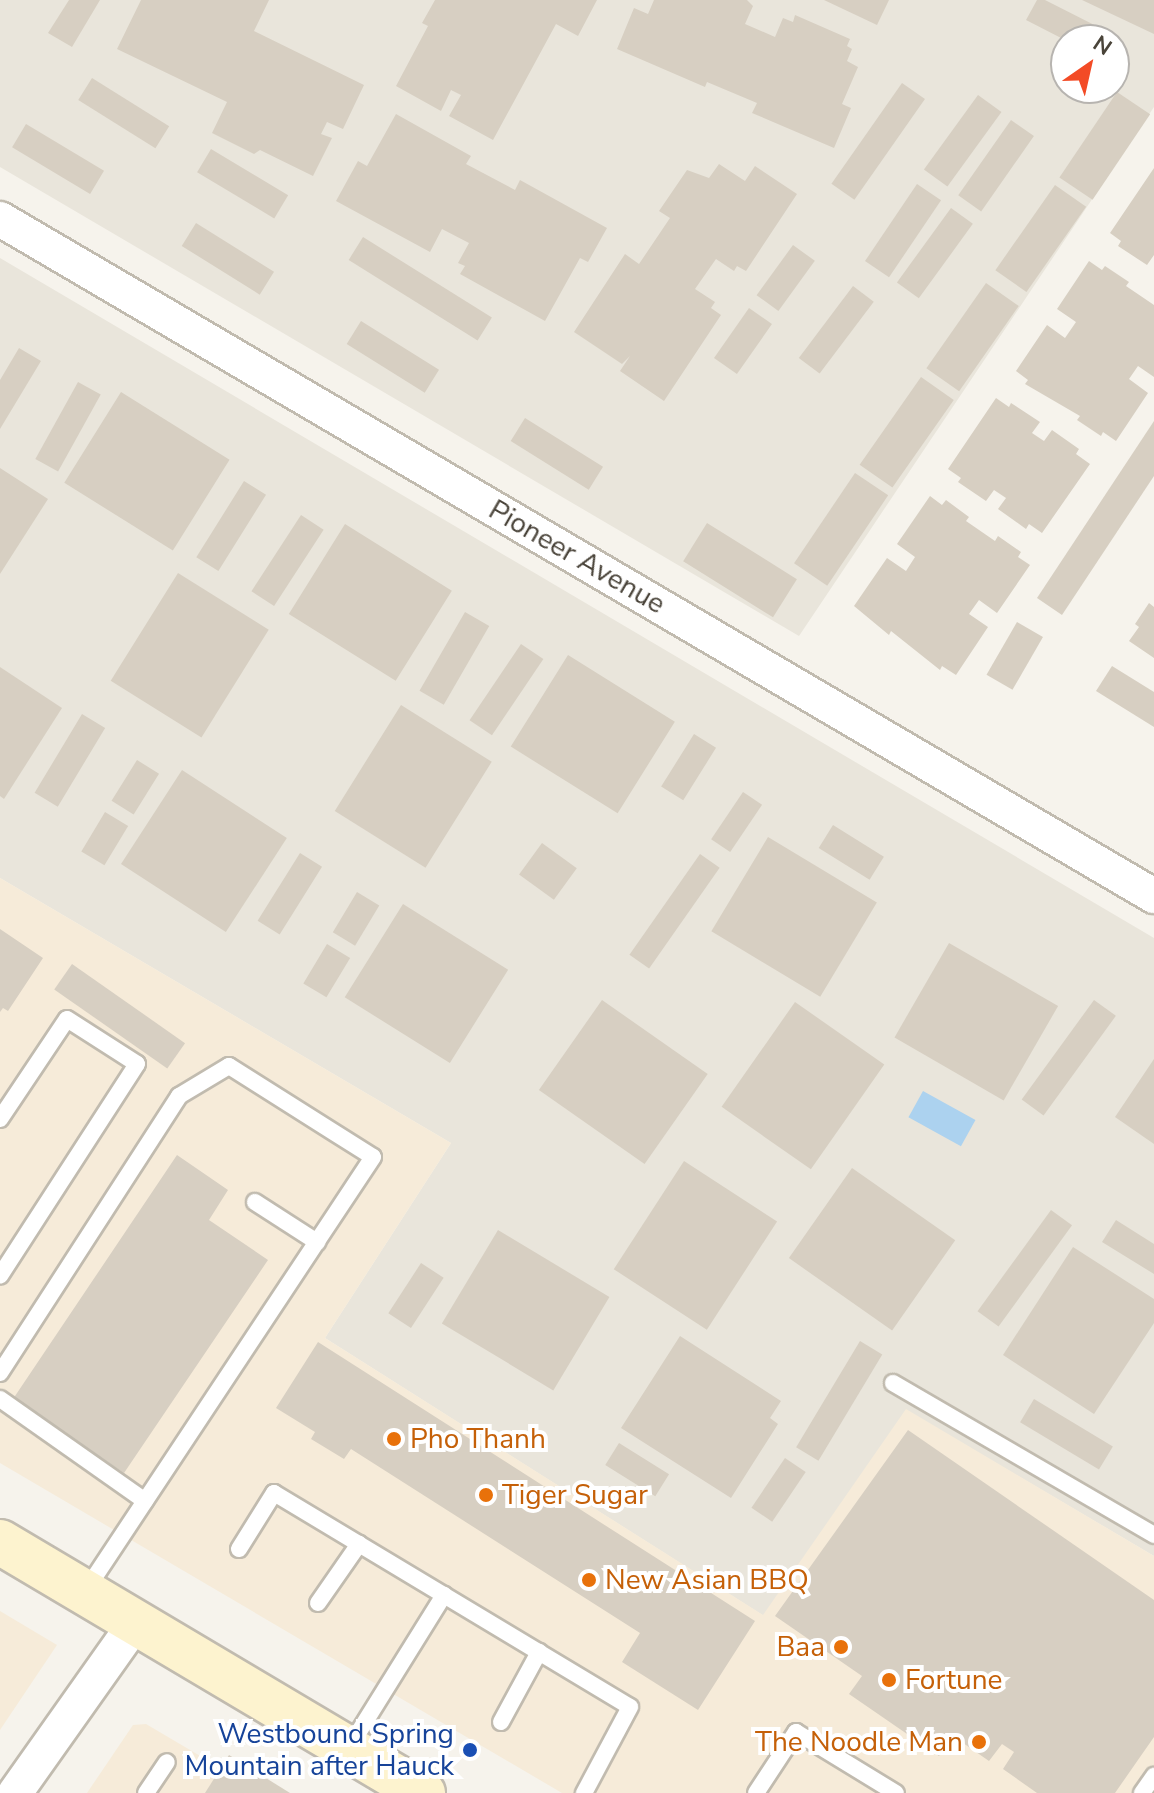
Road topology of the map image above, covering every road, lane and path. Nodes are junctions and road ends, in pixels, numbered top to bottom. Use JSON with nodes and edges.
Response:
{"nodes":[{"id":1,"x":0,"y":219,"type":"edge"},
{"id":2,"x":1154,"y":896,"type":"edge"},
{"id":3,"x":0,"y":1119,"type":"edge"},
{"id":4,"x":255,"y":1202,"type":"dead end"},
{"id":5,"x":317,"y":1242,"type":"junction"},
{"id":6,"x":0,"y":1276,"type":"edge"},
{"id":7,"x":0,"y":1373,"type":"edge"},
{"id":8,"x":893,"y":1383,"type":"dead end"},
{"id":9,"x":0,"y":1399,"type":"edge"},
{"id":10,"x":145,"y":1501,"type":"junction"},
{"id":11,"x":1154,"y":1535,"type":"edge"},
{"id":12,"x":0,"y":1542,"type":"edge"},
{"id":13,"x":359,"y":1544,"type":"junction"},
{"id":14,"x":239,"y":1549,"type":"dead end"},
{"id":15,"x":85,"y":1592,"type":"junction"},
{"id":16,"x":444,"y":1595,"type":"junction"},
{"id":17,"x":318,"y":1603,"type":"dead end"},
{"id":18,"x":136,"y":1622,"type":"junction"},
{"id":19,"x":539,"y":1652,"type":"junction"},
{"id":20,"x":501,"y":1722,"type":"dead end"},
{"id":21,"x":348,"y":1748,"type":"junction"},
{"id":22,"x":167,"y":1762,"type":"dead end"},
{"id":23,"x":1154,"y":1776,"type":"edge"},
{"id":24,"x":15,"y":1793,"type":"edge"},
{"id":25,"x":146,"y":1793,"type":"edge"},
{"id":26,"x":423,"y":1793,"type":"edge"},
{"id":27,"x":584,"y":1793,"type":"edge"},
{"id":28,"x":756,"y":1793,"type":"edge"},
{"id":29,"x":896,"y":1793,"type":"edge"},
{"id":30,"x":1142,"y":1793,"type":"edge"}],
"edges":[{"from":1,"to":2,"type":"street","name":"Pioneer Avenue"},
{"from":3,"to":6,"type":"lane"},
{"from":4,"to":5,"type":"lane"},
{"from":5,"to":7,"type":"lane"},
{"from":5,"to":10,"type":"lane"},
{"from":8,"to":11,"type":"lane"},
{"from":9,"to":10,"type":"lane"},
{"from":10,"to":15,"type":"lane"},
{"from":12,"to":15,"type":"main road"},
{"from":13,"to":14,"type":"lane"},
{"from":13,"to":16,"type":"lane"},
{"from":13,"to":17,"type":"lane"},
{"from":15,"to":18,"type":"main road"},
{"from":16,"to":19,"type":"lane"},
{"from":16,"to":21,"type":"lane"},
{"from":18,"to":21,"type":"main road"},
{"from":18,"to":24,"type":"street"},
{"from":19,"to":20,"type":"lane"},
{"from":19,"to":27,"type":"lane"},
{"from":21,"to":26,"type":"main road"},
{"from":22,"to":25,"type":"lane"},
{"from":23,"to":30,"type":"lane"},
{"from":28,"to":29,"type":"lane"}]}
